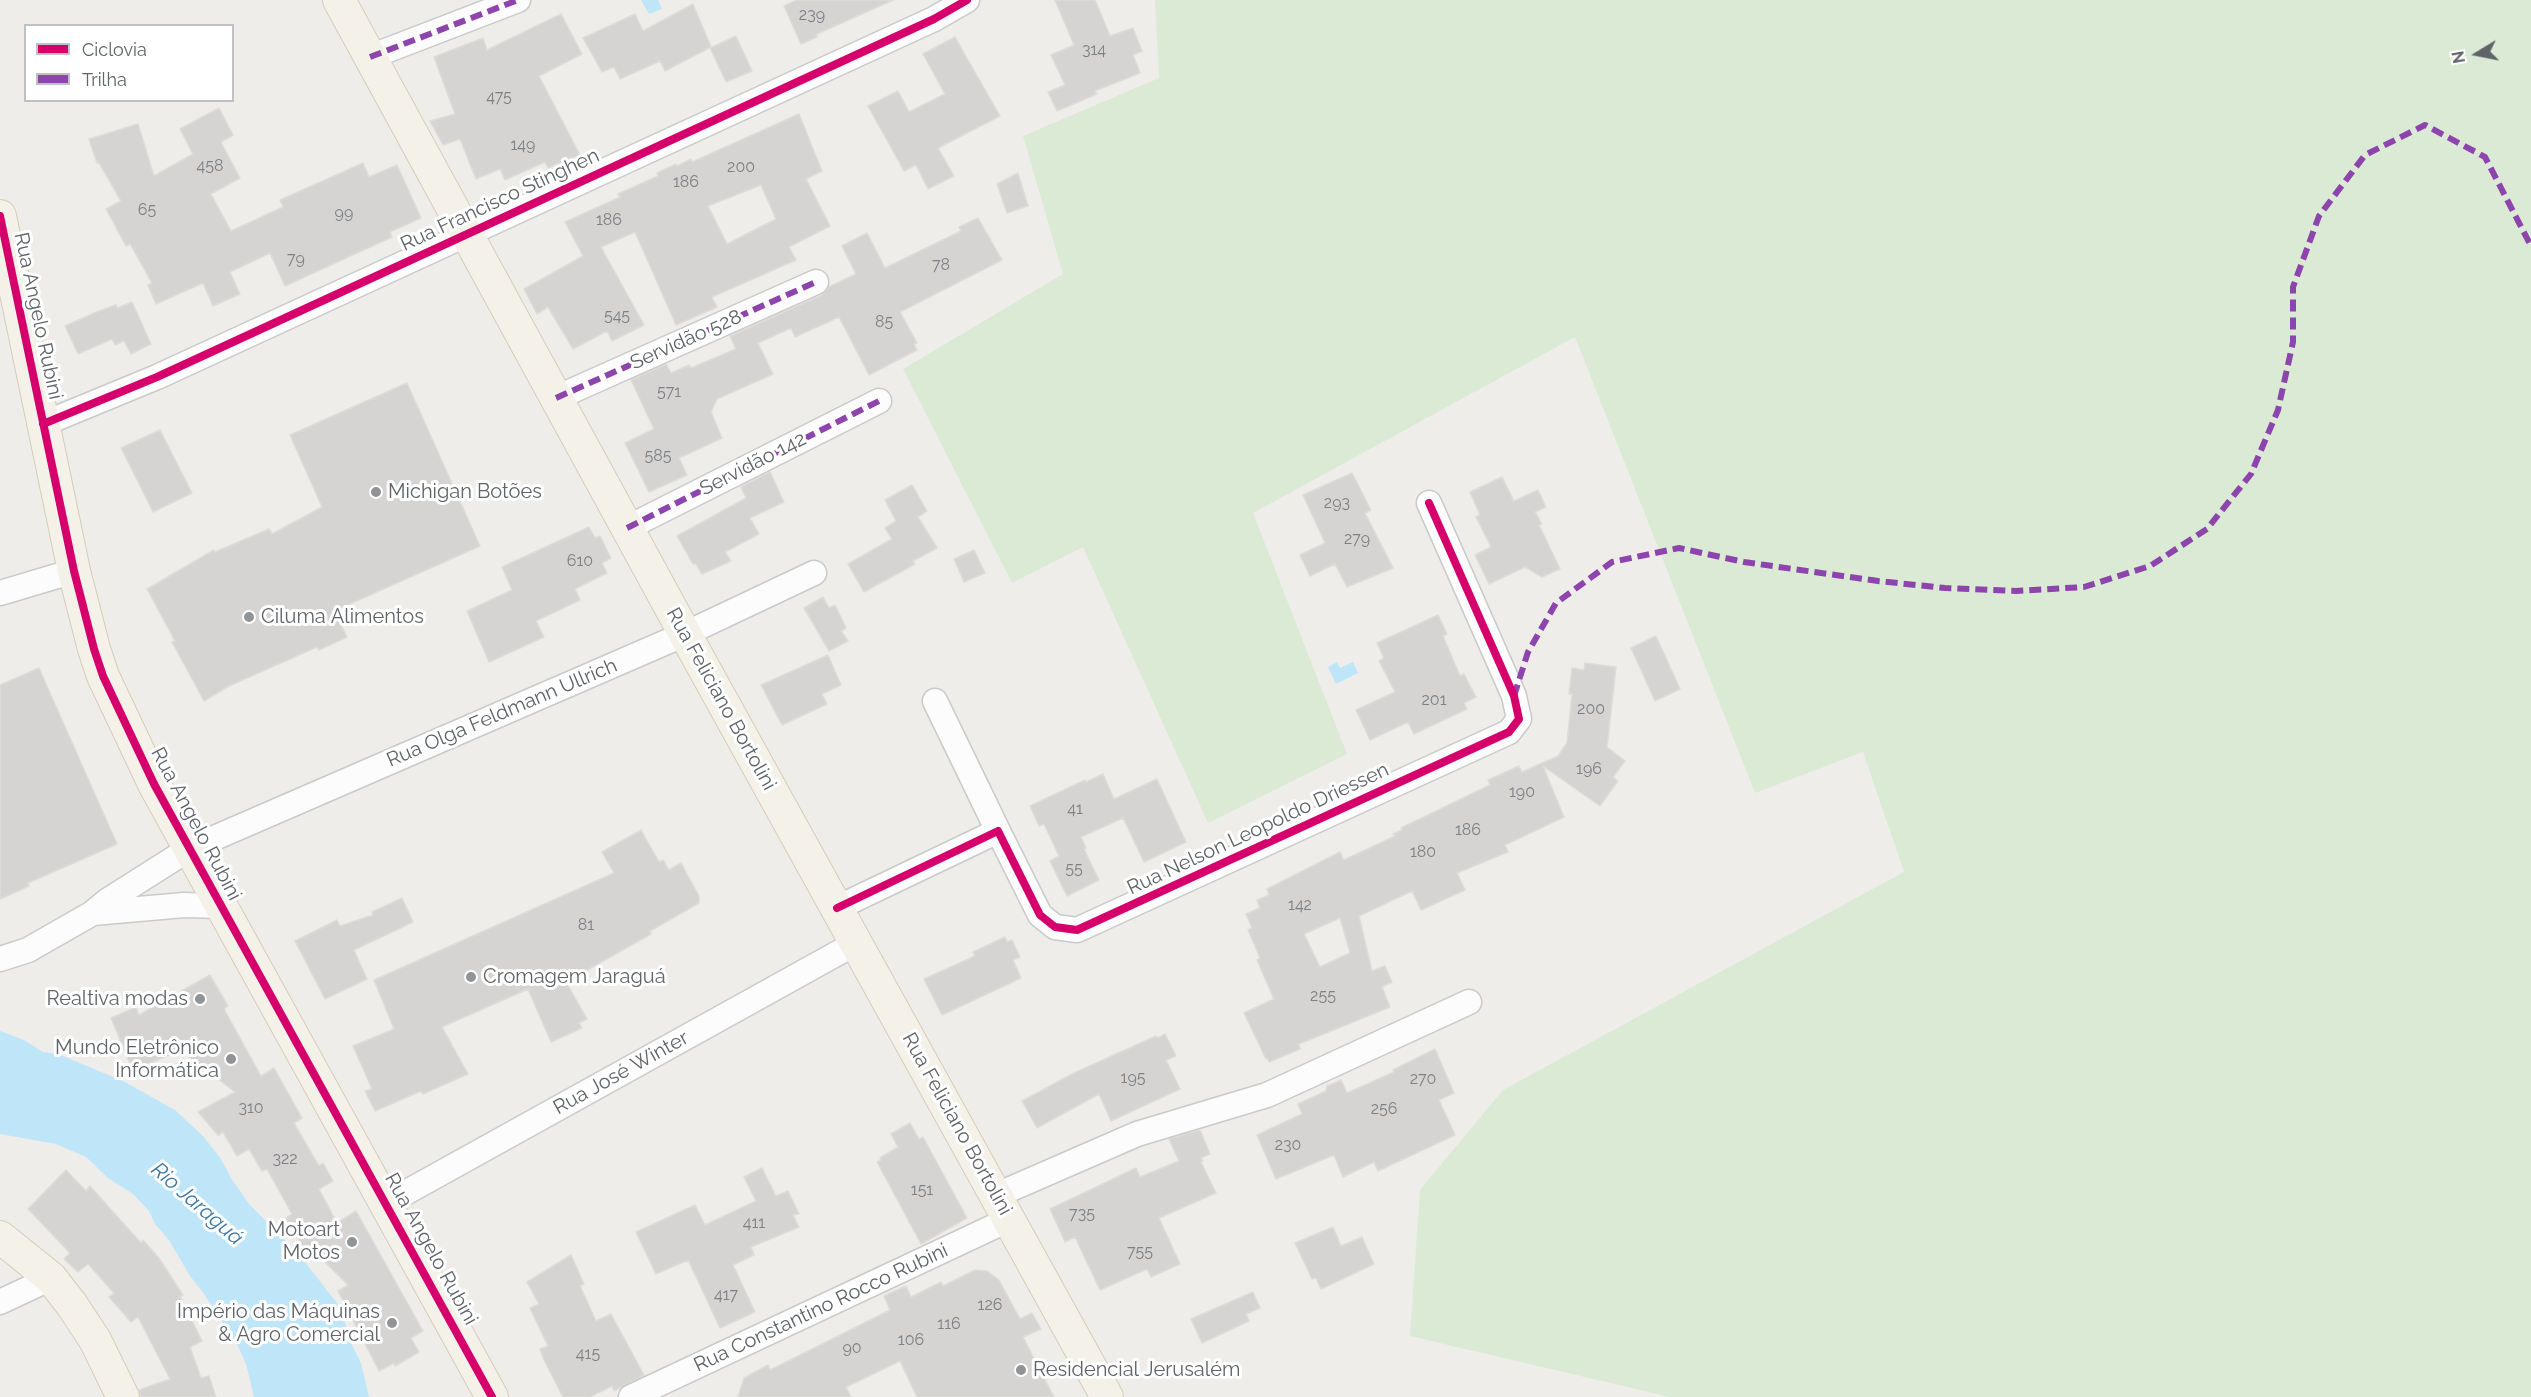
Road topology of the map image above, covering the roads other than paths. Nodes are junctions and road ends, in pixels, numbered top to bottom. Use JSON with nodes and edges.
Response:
{"nodes":[{"id":1,"x":339,"y":0,"type":"edge"},
{"id":2,"x":518,"y":0,"type":"edge"},
{"id":3,"x":967,"y":0,"type":"edge"},
{"id":4,"x":370,"y":57,"type":"junction"},
{"id":5,"x":0,"y":216,"type":"edge"},
{"id":6,"x":466,"y":233,"type":"junction"},
{"id":7,"x":816,"y":282,"type":"dead end"},
{"id":8,"x":556,"y":398,"type":"junction"},
{"id":9,"x":879,"y":401,"type":"dead end"},
{"id":10,"x":43,"y":424,"type":"junction"},
{"id":11,"x":1429,"y":503,"type":"dead end"},
{"id":12,"x":627,"y":528,"type":"junction"},
{"id":13,"x":74,"y":571,"type":"junction"},
{"id":14,"x":814,"y":573,"type":"dead end"},
{"id":15,"x":0,"y":593,"type":"edge"},
{"id":16,"x":685,"y":634,"type":"junction"},
{"id":17,"x":935,"y":701,"type":"dead end"},
{"id":18,"x":998,"y":831,"type":"junction"},
{"id":19,"x":189,"y":849,"type":"junction"},
{"id":20,"x":221,"y":906,"type":"junction"},
{"id":21,"x":837,"y":908,"type":"junction"},
{"id":22,"x":91,"y":914,"type":"junction"},
{"id":23,"x":856,"y":943,"type":"junction"},
{"id":24,"x":0,"y":959,"type":"edge"},
{"id":25,"x":1469,"y":1002,"type":"dead end"},
{"id":26,"x":387,"y":1203,"type":"junction"},
{"id":27,"x":1004,"y":1207,"type":"junction"},
{"id":28,"x":0,"y":1237,"type":"edge"},
{"id":29,"x":51,"y":1278,"type":"junction"},
{"id":30,"x":0,"y":1302,"type":"edge"},
{"id":31,"x":123,"y":1397,"type":"edge"},
{"id":32,"x":492,"y":1397,"type":"edge"},
{"id":33,"x":631,"y":1397,"type":"edge"},
{"id":34,"x":1107,"y":1397,"type":"edge"}],
"edges":[{"from":1,"to":4,"type":"main road","name":"Rua Feliciano Bortolini"},
{"from":2,"to":4,"type":"street"},
{"from":3,"to":6,"type":"street","name":"Rua Francisco Stinghen"},
{"from":4,"to":6,"type":"main road","name":"Rua Feliciano Bortolini"},
{"from":5,"to":10,"type":"main road","name":"Rua Angelo Rubini"},
{"from":6,"to":8,"type":"main road","name":"Rua Feliciano Bortolini"},
{"from":6,"to":10,"type":"street","name":"Rua Francisco Stinghen"},
{"from":7,"to":8,"type":"street","name":"Servidão 528"},
{"from":8,"to":12,"type":"main road","name":"Rua Feliciano Bortolini"},
{"from":9,"to":12,"type":"street","name":"Servidão 142"},
{"from":10,"to":13,"type":"main road","name":"Rua Angelo Rubini"},
{"from":11,"to":18,"type":"street","name":"Rua Nelson Leopoldo Driessen"},
{"from":12,"to":16,"type":"main road","name":"Rua Feliciano Bortolini"},
{"from":13,"to":15,"type":"street"},
{"from":13,"to":19,"type":"main road","name":"Rua Angelo Rubini"},
{"from":14,"to":16,"type":"street","name":"Rua Olga Feldmann Ullrich"},
{"from":16,"to":19,"type":"street","name":"Rua Olga Feldmann Ullrich"},
{"from":16,"to":21,"type":"main road","name":"Rua Feliciano Bortolini"},
{"from":17,"to":18,"type":"street","name":"Rua Nelson Leopoldo Driessen"},
{"from":18,"to":21,"type":"street"},
{"from":19,"to":20,"type":"main road","name":"Rua Angelo Rubini"},
{"from":19,"to":22,"type":"street","name":"Rua Olga Feldmann Ullrich"},
{"from":20,"to":22,"type":"street"},
{"from":20,"to":26,"type":"main road","name":"Rua Angelo Rubini"},
{"from":21,"to":23,"type":"main road","name":"Rua Feliciano Bortolini"},
{"from":22,"to":24,"type":"street","name":"Rua Olga Feldmann Ullrich"},
{"from":23,"to":26,"type":"street","name":"Rua José Winter"},
{"from":23,"to":27,"type":"main road","name":"Rua Feliciano Bortolini"},
{"from":25,"to":27,"type":"street","name":"Rua Constantino Rocco Rubini"},
{"from":26,"to":32,"type":"main road","name":"Rua Angelo Rubini"},
{"from":27,"to":33,"type":"street","name":"Rua Constantino Rocco Rubini"},
{"from":27,"to":34,"type":"main road","name":"Rua Feliciano Bortolini"},
{"from":28,"to":29,"type":"main road"},
{"from":29,"to":30,"type":"street"},
{"from":29,"to":31,"type":"main road"}]}
